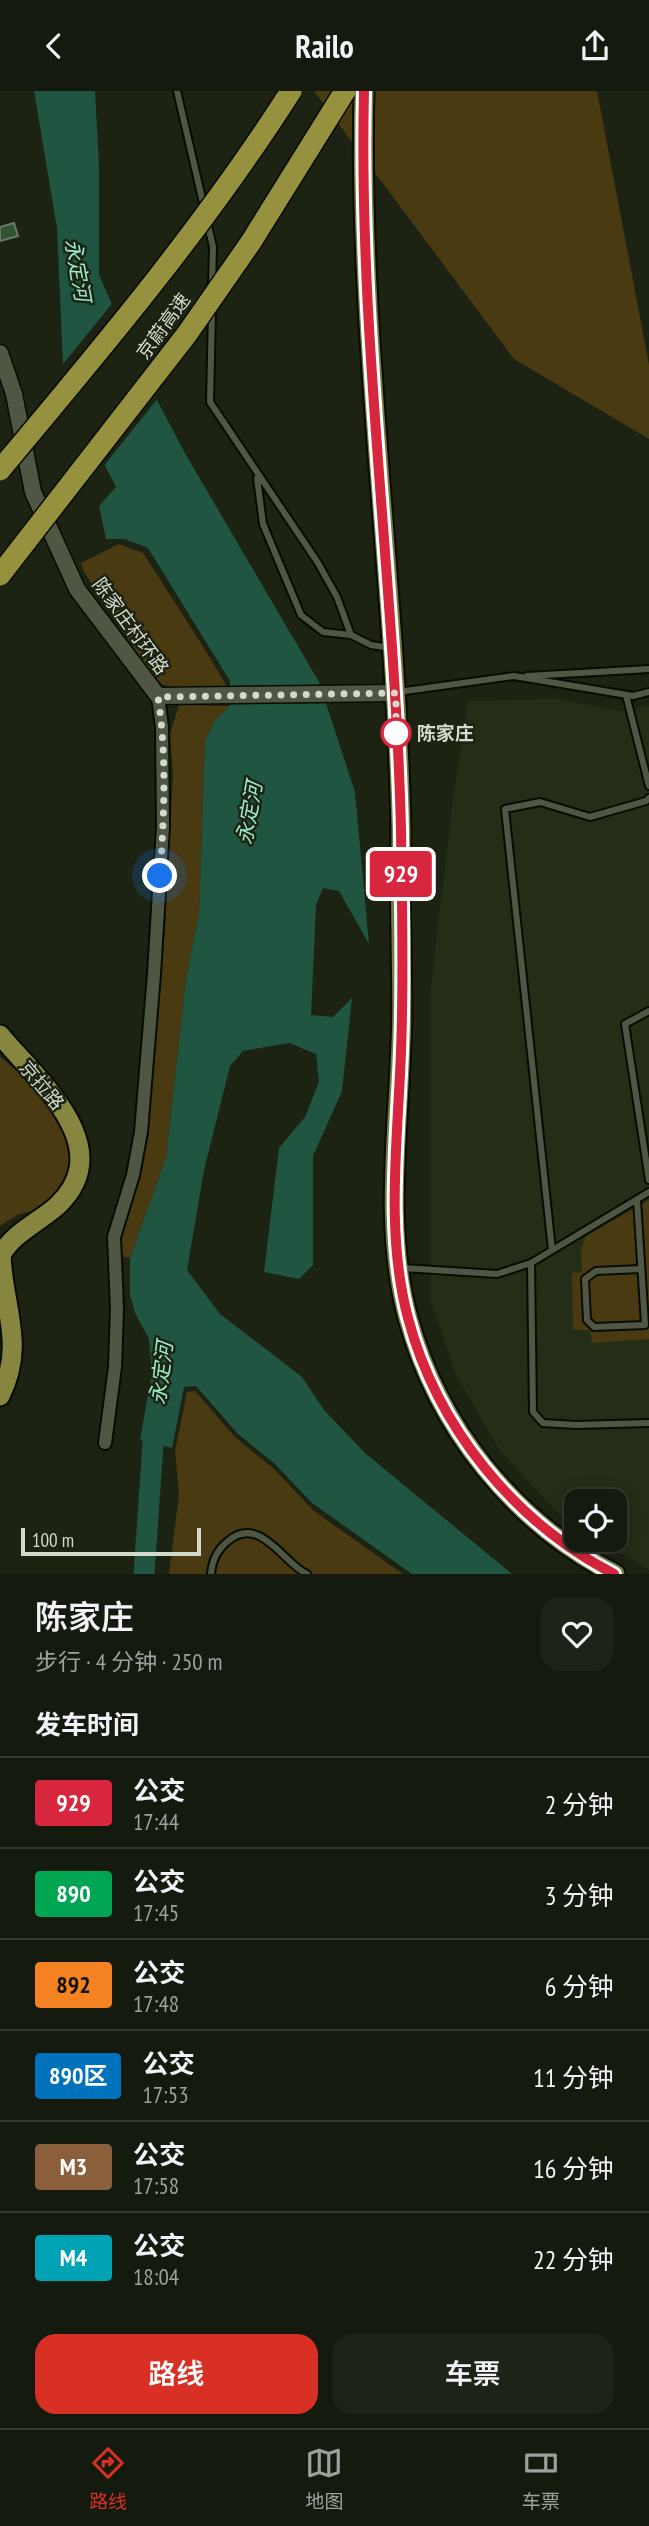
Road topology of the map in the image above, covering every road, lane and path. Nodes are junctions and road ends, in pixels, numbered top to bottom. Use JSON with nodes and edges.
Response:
{"nodes":[{"id":1,"x":177,"y":91,"type":"edge"},
{"id":2,"x":291,"y":91,"type":"edge"},
{"id":3,"x":345,"y":91,"type":"edge"},
{"id":4,"x":364,"y":91,"type":"edge"},
{"id":5,"x":0,"y":353,"type":"edge"},
{"id":6,"x":24,"y":447,"type":"junction"},
{"id":7,"x":0,"y":457,"type":"edge"},
{"id":8,"x":0,"y":470,"type":"edge"},
{"id":9,"x":256,"y":474,"type":"junction"},
{"id":10,"x":0,"y":575,"type":"edge"},
{"id":11,"x":351,"y":635,"type":"junction"},
{"id":12,"x":392,"y":648,"type":"junction"},
{"id":13,"x":649,"y":669,"type":"edge"},
{"id":14,"x":514,"y":676,"type":"junction"},
{"id":15,"x":649,"y":692,"type":"edge"},
{"id":16,"x":396,"y":693,"type":"junction"},
{"id":17,"x":626,"y":695,"type":"junction"},
{"id":18,"x":158,"y":697,"type":"junction"},
{"id":19,"x":649,"y":786,"type":"edge"},
{"id":20,"x":649,"y":798,"type":"edge"},
{"id":21,"x":649,"y":1011,"type":"edge"},
{"id":22,"x":0,"y":1035,"type":"edge"},
{"id":23,"x":649,"y":1180,"type":"edge"},
{"id":24,"x":649,"y":1192,"type":"edge"},
{"id":25,"x":637,"y":1200,"type":"junction"},
{"id":26,"x":552,"y":1250,"type":"junction"},
{"id":27,"x":531,"y":1263,"type":"junction"},
{"id":28,"x":398,"y":1268,"type":"junction"},
{"id":29,"x":641,"y":1269,"type":"junction"},
{"id":30,"x":0,"y":1396,"type":"edge"},
{"id":31,"x":649,"y":1423,"type":"edge"},
{"id":32,"x":104,"y":1443,"type":"dead end"},
{"id":33,"x":211,"y":1574,"type":"edge"},
{"id":34,"x":307,"y":1574,"type":"edge"},
{"id":35,"x":615,"y":1574,"type":"edge"}],
"edges":[{"from":1,"to":9,"type":"lane"},
{"from":2,"to":8,"type":"highway","name":"京蔚高速","bridge":true},
{"from":3,"to":10,"type":"highway","name":"京蔚高速","bridge":true},
{"from":4,"to":12,"type":"main road"},
{"from":5,"to":6,"type":"street","name":"陈家庄村环路"},
{"from":6,"to":7,"type":"street"},
{"from":6,"to":18,"type":"street","name":"陈家庄村环路"},
{"from":9,"to":11,"type":"lane"},
{"from":9,"to":11,"type":"lane"},
{"from":11,"to":12,"type":"lane"},
{"from":12,"to":16,"type":"main road"},
{"from":13,"to":14,"type":"lane"},
{"from":14,"to":16,"type":"lane"},
{"from":14,"to":17,"type":"lane"},
{"from":15,"to":17,"type":"lane"},
{"from":16,"to":18,"type":"street","name":"陈家庄村环路"},
{"from":16,"to":28,"type":"main road"},
{"from":17,"to":19,"type":"lane"},
{"from":18,"to":32,"type":"street"},
{"from":20,"to":26,"type":"lane"},
{"from":21,"to":23,"type":"lane"},
{"from":22,"to":30,"type":"highway","name":"京拉路"},
{"from":24,"to":25,"type":"lane"},
{"from":25,"to":26,"type":"lane"},
{"from":25,"to":29,"type":"lane"},
{"from":26,"to":27,"type":"lane"},
{"from":27,"to":28,"type":"lane"},
{"from":27,"to":31,"type":"lane"},
{"from":28,"to":35,"type":"main road"},
{"from":29,"to":29,"type":"lane"},
{"from":33,"to":34,"type":"lane"}]}
